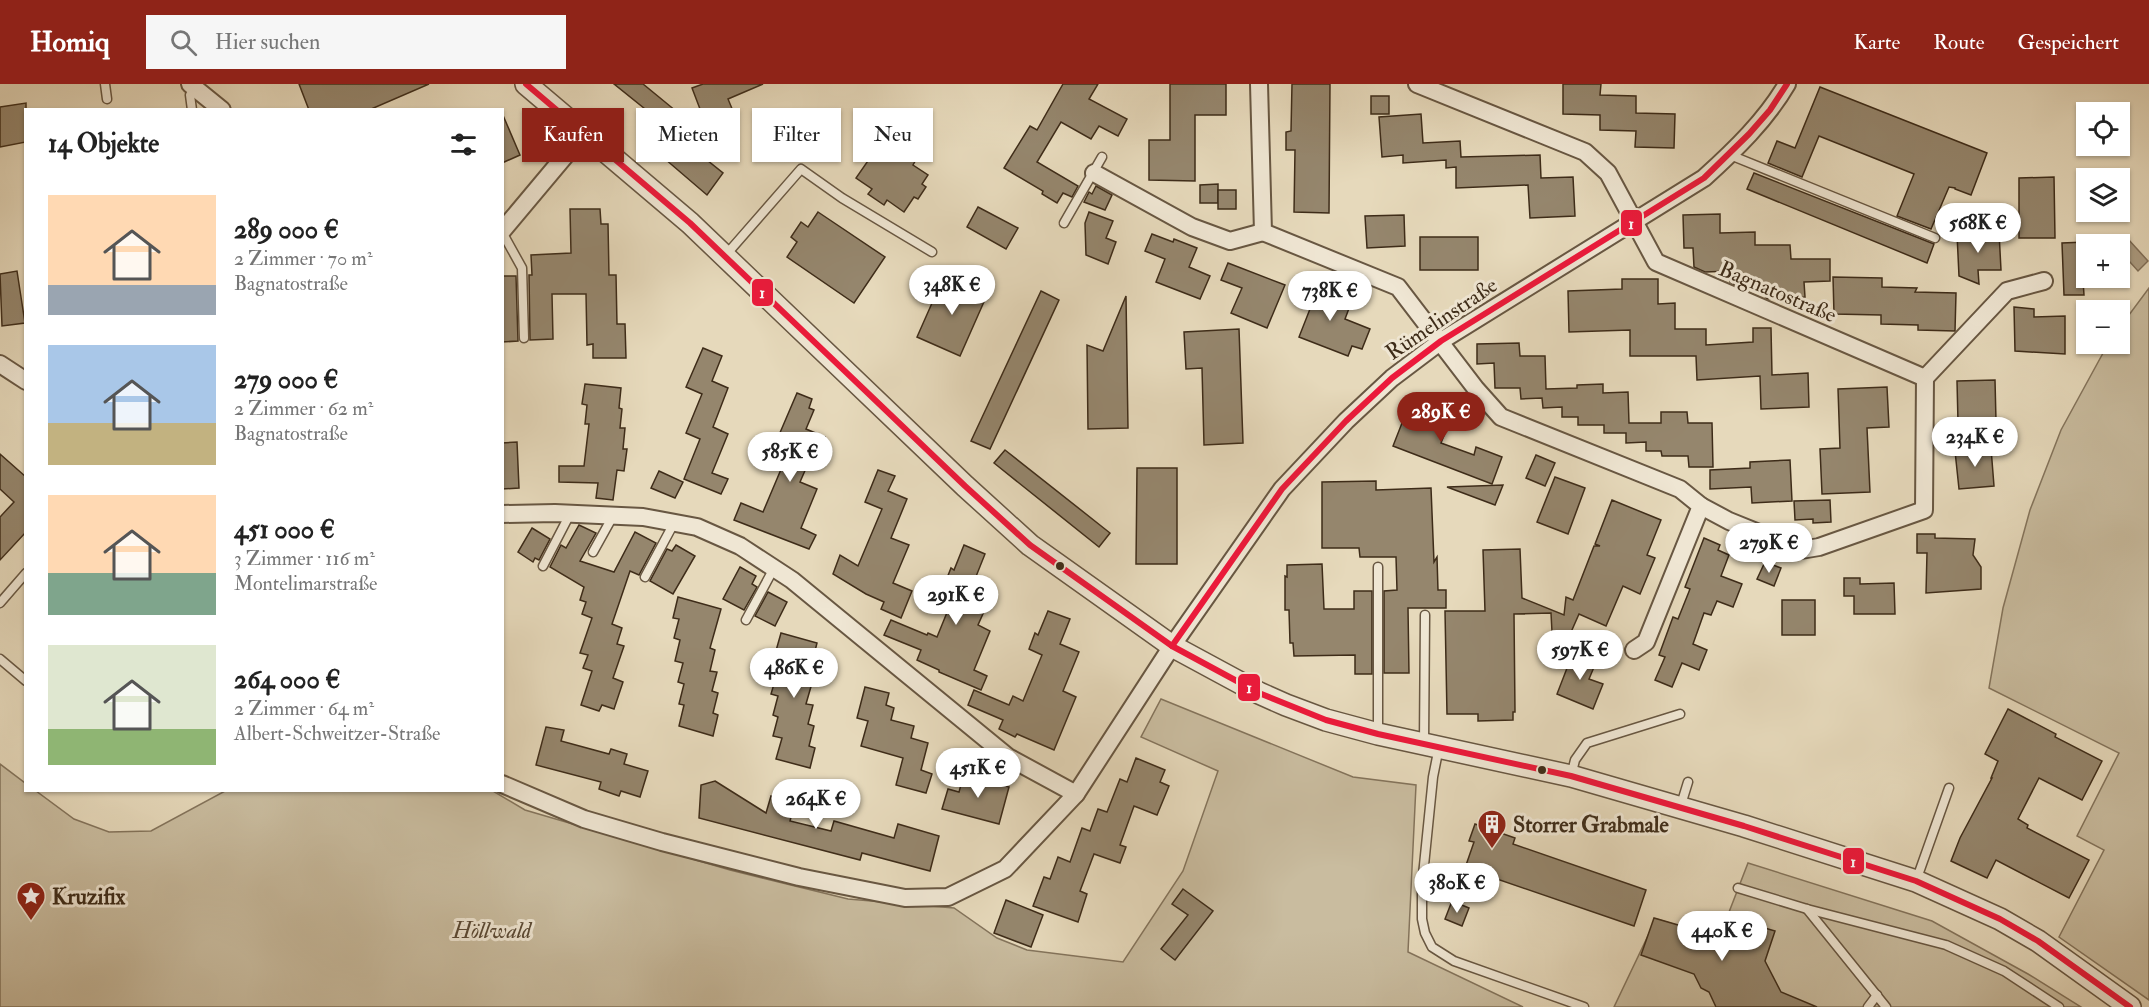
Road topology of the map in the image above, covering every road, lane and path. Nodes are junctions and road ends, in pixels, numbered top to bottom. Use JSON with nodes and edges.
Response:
{"nodes":[{"id":1,"x":105,"y":84,"type":"edge"},
{"id":2,"x":526,"y":84,"type":"edge"},
{"id":3,"x":1259,"y":84,"type":"edge"},
{"id":4,"x":1418,"y":84,"type":"edge"},
{"id":5,"x":1787,"y":84,"type":"edge"},
{"id":6,"x":196,"y":85,"type":"edge"},
{"id":7,"x":107,"y":99,"type":"dead end"},
{"id":8,"x":192,"y":108,"type":"edge"},
{"id":9,"x":220,"y":108,"type":"edge"},
{"id":10,"x":556,"y":108,"type":"edge"},
{"id":11,"x":1730,"y":155,"type":"junction"},
{"id":12,"x":1102,"y":157,"type":"dead end"},
{"id":13,"x":560,"y":162,"type":"edge"},
{"id":14,"x":620,"y":162,"type":"edge"},
{"id":15,"x":1094,"y":173,"type":"junction"},
{"id":16,"x":1635,"y":221,"type":"junction"},
{"id":17,"x":1064,"y":223,"type":"dead end"},
{"id":18,"x":504,"y":230,"type":"edge"},
{"id":19,"x":1263,"y":231,"type":"junction"},
{"id":20,"x":504,"y":236,"type":"edge"},
{"id":21,"x":1935,"y":238,"type":"dead end"},
{"id":22,"x":932,"y":252,"type":"dead end"},
{"id":23,"x":724,"y":256,"type":"junction"},
{"id":24,"x":2044,"y":281,"type":"dead end"},
{"id":25,"x":524,"y":338,"type":"dead end"},
{"id":26,"x":1441,"y":341,"type":"junction"},
{"id":27,"x":0,"y":364,"type":"edge"},
{"id":28,"x":1925,"y":378,"type":"junction"},
{"id":29,"x":24,"y":380,"type":"edge"},
{"id":30,"x":1701,"y":506,"type":"junction"},
{"id":31,"x":504,"y":514,"type":"edge"},
{"id":32,"x":570,"y":514,"type":"junction"},
{"id":33,"x":613,"y":516,"type":"junction"},
{"id":34,"x":674,"y":523,"type":"junction"},
{"id":35,"x":593,"y":552,"type":"dead end"},
{"id":36,"x":543,"y":566,"type":"dead end"},
{"id":37,"x":1378,"y":567,"type":"dead end"},
{"id":38,"x":774,"y":568,"type":"junction"},
{"id":39,"x":24,"y":575,"type":"edge"},
{"id":40,"x":645,"y":577,"type":"dead end"},
{"id":41,"x":0,"y":603,"type":"edge"},
{"id":42,"x":1425,"y":615,"type":"dead end"},
{"id":43,"x":746,"y":620,"type":"dead end"},
{"id":44,"x":1172,"y":646,"type":"junction"},
{"id":45,"x":1634,"y":650,"type":"dead end"},
{"id":46,"x":0,"y":659,"type":"edge"},
{"id":47,"x":24,"y":679,"type":"edge"},
{"id":48,"x":1680,"y":714,"type":"dead end"},
{"id":49,"x":1378,"y":734,"type":"junction"},
{"id":50,"x":1431,"y":745,"type":"junction"},
{"id":51,"x":1571,"y":776,"type":"junction"},
{"id":52,"x":1688,"y":782,"type":"dead end"},
{"id":53,"x":504,"y":785,"type":"edge"},
{"id":54,"x":1949,"y":788,"type":"dead end"},
{"id":55,"x":1076,"y":794,"type":"junction"},
{"id":56,"x":1680,"y":808,"type":"junction"},
{"id":57,"x":1916,"y":881,"type":"junction"},
{"id":58,"x":1738,"y":888,"type":"dead end"},
{"id":59,"x":1807,"y":909,"type":"junction"},
{"id":60,"x":1877,"y":995,"type":"junction"},
{"id":61,"x":1584,"y":1007,"type":"edge"},
{"id":62,"x":1868,"y":1007,"type":"edge"},
{"id":63,"x":1886,"y":1007,"type":"edge"},
{"id":64,"x":2059,"y":1007,"type":"edge"},
{"id":65,"x":2130,"y":1007,"type":"edge"}],
"edges":[{"from":1,"to":7,"type":"lane"},
{"from":2,"to":10,"type":"street"},
{"from":3,"to":19,"type":"street"},
{"from":4,"to":16,"type":"street","name":"Bagnatostraße"},
{"from":5,"to":11,"type":"street","name":"Rümelinstraße"},
{"from":6,"to":8,"type":"lane"},
{"from":6,"to":9,"type":"street"},
{"from":11,"to":16,"type":"street","name":"Rümelinstraße"},
{"from":11,"to":21,"type":"lane"},
{"from":12,"to":15,"type":"lane"},
{"from":13,"to":18,"type":"street"},
{"from":14,"to":23,"type":"street"},
{"from":15,"to":17,"type":"lane"},
{"from":15,"to":19,"type":"street"},
{"from":16,"to":26,"type":"street","name":"Rümelinstraße"},
{"from":16,"to":28,"type":"street","name":"Bagnatostraße"},
{"from":19,"to":26,"type":"street"},
{"from":20,"to":25,"type":"lane"},
{"from":22,"to":23,"type":"lane"},
{"from":23,"to":44,"type":"street"},
{"from":24,"to":28,"type":"street"},
{"from":26,"to":30,"type":"street"},
{"from":26,"to":44,"type":"street","name":"Rümelinstraße"},
{"from":27,"to":29,"type":"street"},
{"from":28,"to":30,"type":"street"},
{"from":30,"to":45,"type":"street"},
{"from":31,"to":32,"type":"street"},
{"from":32,"to":33,"type":"street"},
{"from":32,"to":36,"type":"lane"},
{"from":33,"to":34,"type":"street"},
{"from":33,"to":35,"type":"lane"},
{"from":34,"to":38,"type":"street"},
{"from":34,"to":40,"type":"lane"},
{"from":37,"to":49,"type":"lane"},
{"from":38,"to":43,"type":"lane"},
{"from":38,"to":55,"type":"street"},
{"from":39,"to":41,"type":"lane"},
{"from":42,"to":50,"type":"lane"},
{"from":44,"to":49,"type":"street"},
{"from":44,"to":55,"type":"street","name":"Rümelinstraße"},
{"from":46,"to":47,"type":"lane"},
{"from":48,"to":51,"type":"lane"},
{"from":49,"to":50,"type":"street"},
{"from":50,"to":51,"type":"street"},
{"from":50,"to":61,"type":"lane"},
{"from":51,"to":56,"type":"street"},
{"from":52,"to":56,"type":"lane"},
{"from":53,"to":55,"type":"street","name":"Rümelinstraße"},
{"from":54,"to":57,"type":"lane"},
{"from":56,"to":57,"type":"street"},
{"from":57,"to":65,"type":"street"},
{"from":58,"to":59,"type":"lane"},
{"from":59,"to":60,"type":"lane"},
{"from":59,"to":64,"type":"lane"},
{"from":60,"to":62,"type":"lane"},
{"from":60,"to":63,"type":"lane"}]}
